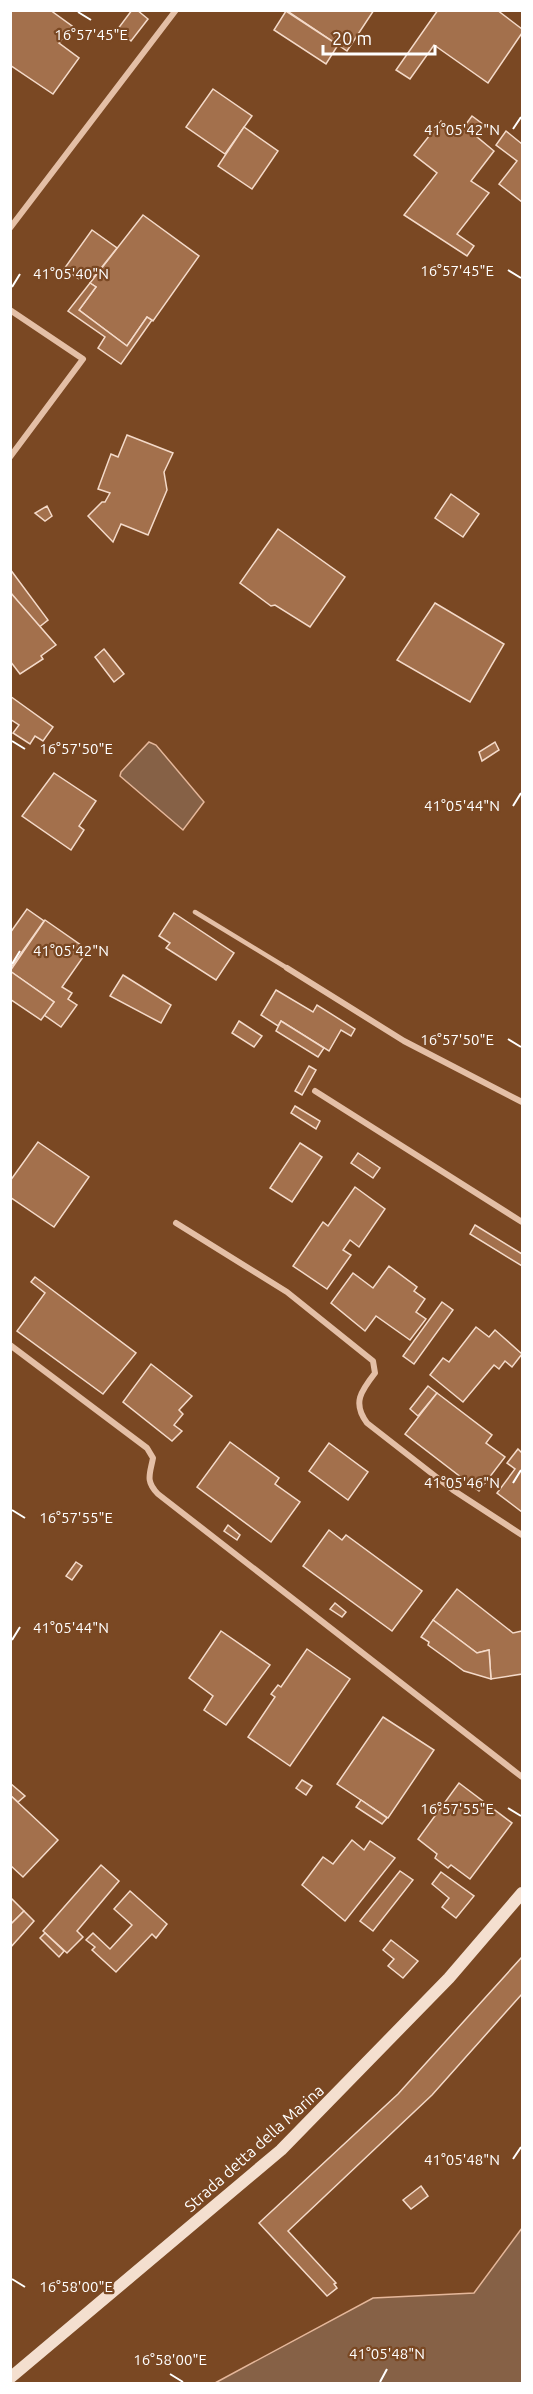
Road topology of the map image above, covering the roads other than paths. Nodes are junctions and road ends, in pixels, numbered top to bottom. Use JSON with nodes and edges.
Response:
{"nodes":[{"id":1,"x":176,"y":10,"type":"edge"},
{"id":2,"x":10,"y":228,"type":"edge"},
{"id":3,"x":10,"y":310,"type":"edge"},
{"id":4,"x":10,"y":457,"type":"edge"},
{"id":5,"x":195,"y":912,"type":"dead end"},
{"id":6,"x":287,"y":968,"type":"joint"},
{"id":7,"x":315,"y":1091,"type":"dead end"},
{"id":8,"x":522,"y":1102,"type":"edge"},
{"id":9,"x":522,"y":1222,"type":"edge"},
{"id":10,"x":176,"y":1223,"type":"dead end"},
{"id":11,"x":10,"y":1345,"type":"edge"},
{"id":12,"x":522,"y":1535,"type":"edge"},
{"id":13,"x":522,"y":1777,"type":"edge"},
{"id":14,"x":522,"y":1893,"type":"edge"},
{"id":15,"x":10,"y":2378,"type":"edge"}],
"edges":[{"from":1,"to":2,"type":"street"},
{"from":3,"to":4,"type":"street"},
{"from":5,"to":6,"type":"lane"},
{"from":6,"to":8,"type":"street"},
{"from":7,"to":9,"type":"street"},
{"from":10,"to":12,"type":"street"},
{"from":11,"to":13,"type":"street"},
{"from":14,"to":15,"type":"street","name":"Strada detta della Marina"}]}
